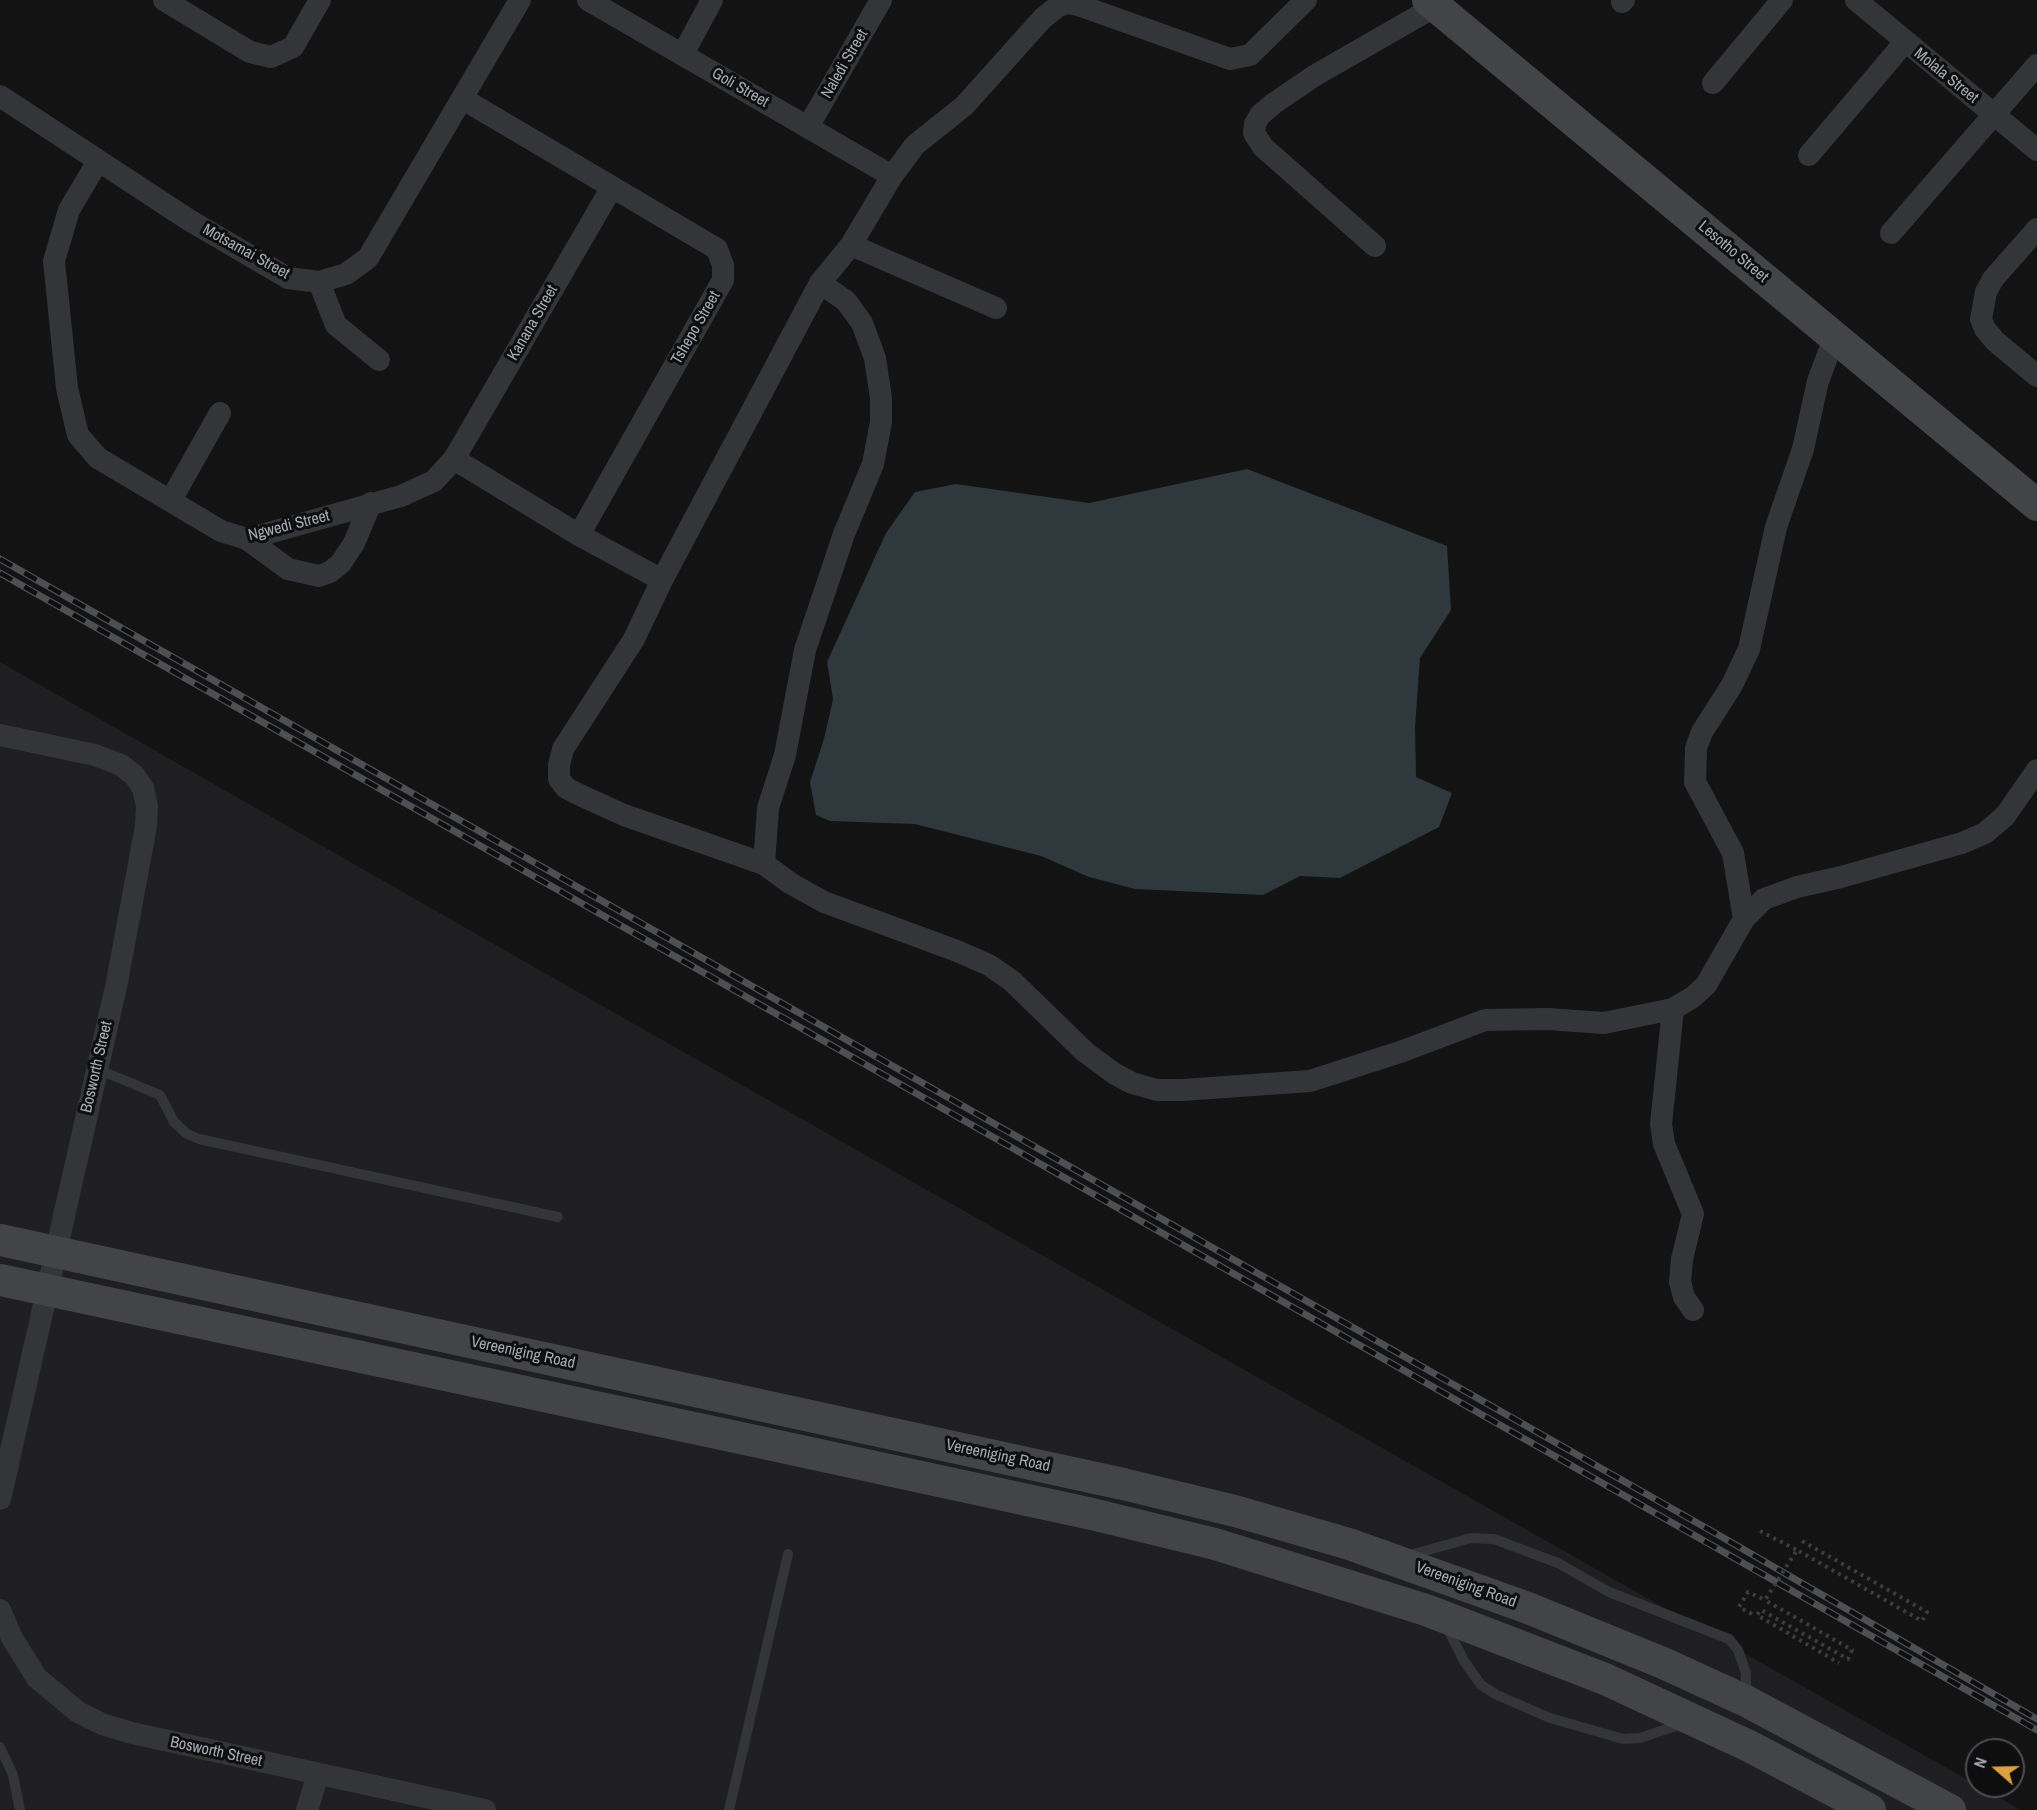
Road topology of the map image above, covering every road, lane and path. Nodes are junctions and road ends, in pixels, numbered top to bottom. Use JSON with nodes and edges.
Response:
{"nodes":[{"id":1,"x":164,"y":0,"type":"edge"},
{"id":2,"x":320,"y":0,"type":"edge"},
{"id":3,"x":520,"y":0,"type":"edge"},
{"id":4,"x":588,"y":0,"type":"edge"},
{"id":5,"x":712,"y":0,"type":"edge"},
{"id":6,"x":881,"y":0,"type":"edge"},
{"id":7,"x":1306,"y":0,"type":"edge"},
{"id":8,"x":1782,"y":0,"type":"edge"},
{"id":9,"x":1856,"y":0,"type":"edge"},
{"id":10,"x":1432,"y":3,"type":"edge"},
{"id":11,"x":1905,"y":42,"type":"junction"},
{"id":12,"x":682,"y":54,"type":"junction"},
{"id":13,"x":2037,"y":65,"type":"edge"},
{"id":14,"x":1713,"y":83,"type":"dead end"},
{"id":15,"x":0,"y":96,"type":"edge"},
{"id":16,"x":463,"y":99,"type":"junction"},
{"id":17,"x":1994,"y":115,"type":"junction"},
{"id":18,"x":808,"y":127,"type":"junction"},
{"id":19,"x":2037,"y":150,"type":"edge"},
{"id":20,"x":1809,"y":154,"type":"dead end"},
{"id":21,"x":98,"y":161,"type":"junction"},
{"id":22,"x":892,"y":176,"type":"junction"},
{"id":23,"x":612,"y":187,"type":"junction"},
{"id":24,"x":2037,"y":229,"type":"edge"},
{"id":25,"x":1891,"y":233,"type":"dead end"},
{"id":26,"x":851,"y":244,"type":"junction"},
{"id":27,"x":1375,"y":246,"type":"dead end"},
{"id":28,"x":319,"y":282,"type":"junction"},
{"id":29,"x":820,"y":283,"type":"junction"},
{"id":30,"x":996,"y":308,"type":"dead end"},
{"id":31,"x":1834,"y":336,"type":"junction"},
{"id":32,"x":379,"y":360,"type":"dead end"},
{"id":33,"x":2037,"y":376,"type":"edge"},
{"id":34,"x":220,"y":413,"type":"dead end"},
{"id":35,"x":454,"y":459,"type":"junction"},
{"id":36,"x":171,"y":500,"type":"junction"},
{"id":37,"x":371,"y":503,"type":"junction"},
{"id":38,"x":2037,"y":505,"type":"edge"},
{"id":39,"x":579,"y":535,"type":"junction"},
{"id":40,"x":247,"y":539,"type":"junction"},
{"id":41,"x":662,"y":580,"type":"junction"},
{"id":42,"x":0,"y":735,"type":"edge"},
{"id":43,"x":2037,"y":770,"type":"edge"},
{"id":44,"x":764,"y":864,"type":"junction"},
{"id":45,"x":1744,"y":919,"type":"junction"},
{"id":46,"x":1673,"y":1009,"type":"junction"},
{"id":47,"x":97,"y":1069,"type":"junction"},
{"id":48,"x":558,"y":1216,"type":"dead end"},
{"id":49,"x":0,"y":1240,"type":"edge"},
{"id":50,"x":55,"y":1251,"type":"junction"},
{"id":51,"x":0,"y":1280,"type":"edge"},
{"id":52,"x":46,"y":1290,"type":"junction"},
{"id":53,"x":1693,"y":1310,"type":"dead end"},
{"id":54,"x":0,"y":1499,"type":"edge"},
{"id":55,"x":1760,"y":1531,"type":"dead end"},
{"id":56,"x":1802,"y":1541,"type":"dead end"},
{"id":57,"x":1797,"y":1550,"type":"junction"},
{"id":58,"x":788,"y":1554,"type":"dead end"},
{"id":59,"x":1395,"y":1561,"type":"junction"},
{"id":60,"x":1765,"y":1600,"type":"junction"},
{"id":61,"x":0,"y":1610,"type":"edge"},
{"id":62,"x":1752,"y":1614,"type":"dead end"},
{"id":63,"x":1442,"y":1616,"type":"junction"},
{"id":64,"x":1839,"y":1663,"type":"dead end"},
{"id":65,"x":1746,"y":1701,"type":"junction"},
{"id":66,"x":1693,"y":1719,"type":"junction"},
{"id":67,"x":0,"y":1747,"type":"edge"},
{"id":68,"x":318,"y":1774,"type":"junction"},
{"id":69,"x":20,"y":1810,"type":"edge"},
{"id":70,"x":307,"y":1810,"type":"edge"},
{"id":71,"x":485,"y":1810,"type":"edge"},
{"id":72,"x":729,"y":1810,"type":"edge"},
{"id":73,"x":1870,"y":1810,"type":"edge"},
{"id":74,"x":1950,"y":1810,"type":"edge"}],
"edges":[{"from":1,"to":2,"type":"street"},
{"from":3,"to":16,"type":"street","name":"Motsamai Street"},
{"from":4,"to":12,"type":"street","name":"Goli Street"},
{"from":5,"to":12,"type":"street"},
{"from":6,"to":18,"type":"street","name":"Naledi Street"},
{"from":7,"to":22,"type":"street"},
{"from":8,"to":14,"type":"street"},
{"from":9,"to":11,"type":"street","name":"Molala Street"},
{"from":10,"to":27,"type":"street"},
{"from":10,"to":31,"type":"main road","name":"Lesotho Street"},
{"from":11,"to":17,"type":"street","name":"Molala Street"},
{"from":11,"to":20,"type":"street"},
{"from":12,"to":18,"type":"street","name":"Goli Street"},
{"from":13,"to":17,"type":"street"},
{"from":15,"to":21,"type":"street","name":"Motsamai Street"},
{"from":16,"to":23,"type":"street","name":"Tshepo Street"},
{"from":16,"to":28,"type":"street","name":"Motsamai Street"},
{"from":17,"to":19,"type":"street","name":"Molala Street"},
{"from":17,"to":25,"type":"street"},
{"from":18,"to":22,"type":"street","name":"Goli Street"},
{"from":21,"to":28,"type":"street","name":"Motsamai Street"},
{"from":21,"to":36,"type":"street","name":"Ngwedi Street"},
{"from":22,"to":26,"type":"street"},
{"from":23,"to":35,"type":"street","name":"Kanana Street"},
{"from":23,"to":39,"type":"street","name":"Tshepo Street"},
{"from":24,"to":33,"type":"street"},
{"from":26,"to":29,"type":"street"},
{"from":26,"to":30,"type":"street"},
{"from":28,"to":32,"type":"street"},
{"from":29,"to":41,"type":"street"},
{"from":29,"to":44,"type":"street"},
{"from":31,"to":38,"type":"main road","name":"Lesotho Street"},
{"from":31,"to":45,"type":"street"},
{"from":34,"to":36,"type":"street"},
{"from":35,"to":37,"type":"street","name":"Ngwedi Street"},
{"from":35,"to":39,"type":"street"},
{"from":36,"to":40,"type":"street","name":"Ngwedi Street"},
{"from":37,"to":40,"type":"street","name":"Ngwedi Street"},
{"from":37,"to":40,"type":"street"},
{"from":39,"to":41,"type":"street"},
{"from":41,"to":44,"type":"street"},
{"from":42,"to":47,"type":"street","name":"Bosworth Street"},
{"from":43,"to":45,"type":"street"},
{"from":44,"to":46,"type":"street"},
{"from":45,"to":46,"type":"street"},
{"from":46,"to":53,"type":"street"},
{"from":47,"to":48,"type":"lane"},
{"from":47,"to":50,"type":"street","name":"Bosworth Street"},
{"from":49,"to":50,"type":"main road","name":"Vereeniging Road"},
{"from":50,"to":52,"type":"street","name":"Bosworth Street"},
{"from":50,"to":59,"type":"main road","name":"Vereeniging Road"},
{"from":51,"to":52,"type":"main road"},
{"from":52,"to":54,"type":"street","name":"Bosworth Street"},
{"from":52,"to":63,"type":"main road"},
{"from":55,"to":57,"type":"path"},
{"from":56,"to":57,"type":"path","bridge":true},
{"from":57,"to":60,"type":"path","bridge":true},
{"from":58,"to":72,"type":"lane"},
{"from":59,"to":65,"type":"main road","name":"Vereeniging Road"},
{"from":59,"to":65,"type":"lane"},
{"from":60,"to":62,"type":"path"},
{"from":60,"to":64,"type":"path","bridge":true},
{"from":61,"to":68,"type":"street","name":"Bosworth Street"},
{"from":63,"to":66,"type":"main road"},
{"from":63,"to":66,"type":"lane"},
{"from":65,"to":74,"type":"main road","name":"Vereeniging Road"},
{"from":66,"to":73,"type":"main road"},
{"from":67,"to":69,"type":"lane"},
{"from":68,"to":70,"type":"street"},
{"from":68,"to":71,"type":"street","name":"Bosworth Street"}]}
